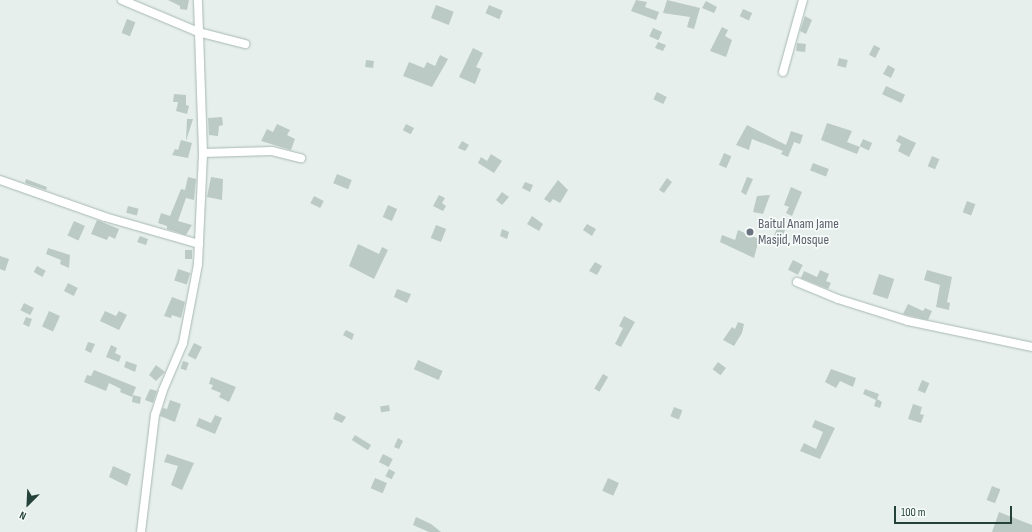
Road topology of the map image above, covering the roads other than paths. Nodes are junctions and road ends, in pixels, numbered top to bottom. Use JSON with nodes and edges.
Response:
{"nodes":[{"id":1,"x":122,"y":0,"type":"edge"},
{"id":2,"x":198,"y":0,"type":"edge"},
{"id":3,"x":803,"y":0,"type":"edge"},
{"id":4,"x":198,"y":32,"type":"junction"},
{"id":5,"x":245,"y":44,"type":"dead end"},
{"id":6,"x":784,"y":72,"type":"dead end"},
{"id":7,"x":202,"y":153,"type":"junction"},
{"id":8,"x":301,"y":158,"type":"dead end"},
{"id":9,"x":0,"y":180,"type":"edge"},
{"id":10,"x":199,"y":244,"type":"junction"},
{"id":11,"x":797,"y":282,"type":"dead end"},
{"id":12,"x":1032,"y":346,"type":"edge"},
{"id":13,"x":141,"y":532,"type":"edge"}],
"edges":[{"from":1,"to":4,"type":"street"},
{"from":2,"to":4,"type":"street"},
{"from":3,"to":6,"type":"street"},
{"from":4,"to":5,"type":"street"},
{"from":4,"to":7,"type":"street"},
{"from":7,"to":8,"type":"street"},
{"from":7,"to":10,"type":"street"},
{"from":9,"to":10,"type":"street"},
{"from":10,"to":13,"type":"street"},
{"from":11,"to":12,"type":"street"}]}
